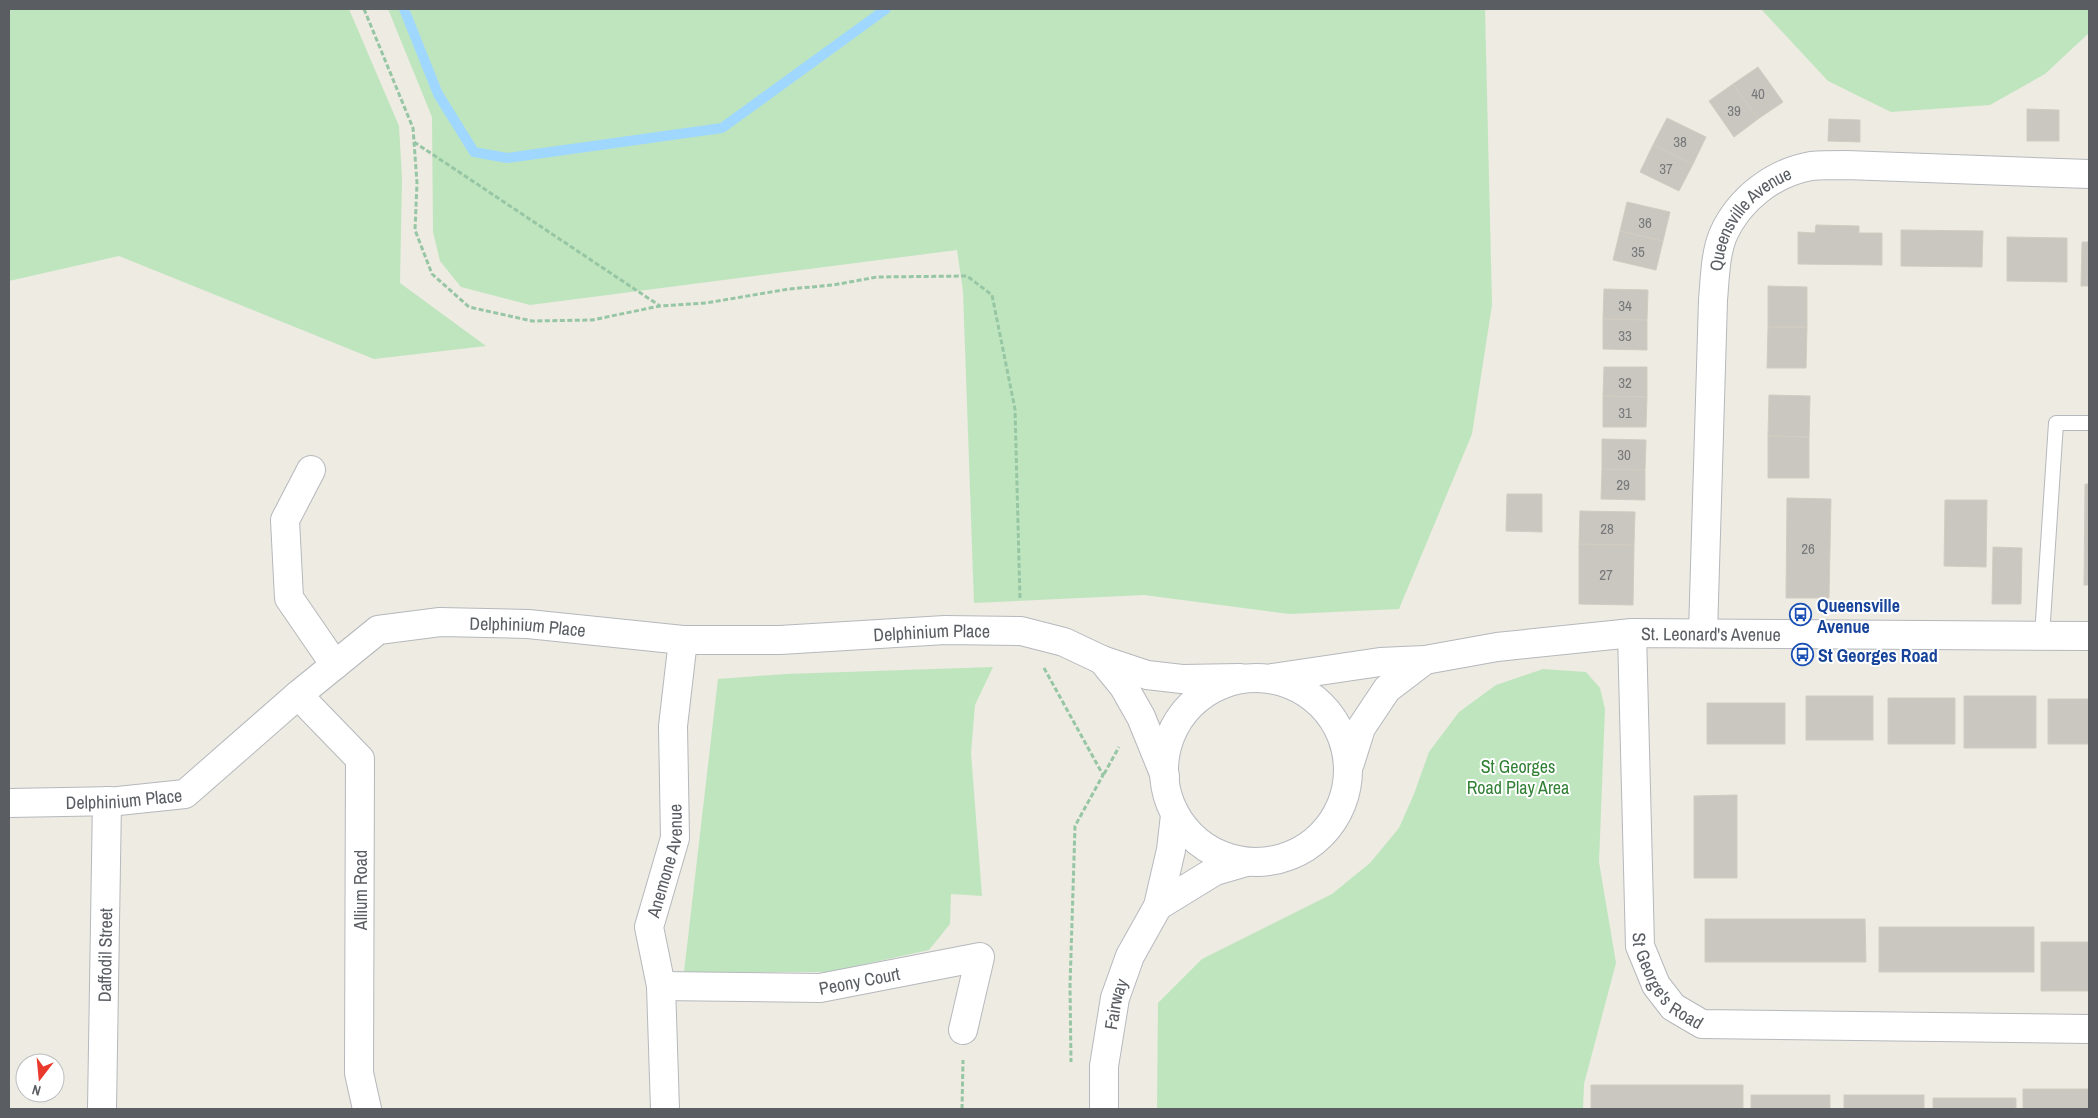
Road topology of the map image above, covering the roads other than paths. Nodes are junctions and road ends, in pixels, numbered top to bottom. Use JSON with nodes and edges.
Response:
{"nodes":[{"id":1,"x":2089,"y":174,"type":"edge"},
{"id":2,"x":2089,"y":423,"type":"edge"},
{"id":3,"x":310,"y":470,"type":"dead end"},
{"id":4,"x":1632,"y":633,"type":"junction"},
{"id":5,"x":1703,"y":633,"type":"junction"},
{"id":6,"x":2042,"y":636,"type":"junction"},
{"id":7,"x":2089,"y":636,"type":"edge"},
{"id":8,"x":683,"y":640,"type":"junction"},
{"id":9,"x":1102,"y":660,"type":"junction"},
{"id":10,"x":1426,"y":660,"type":"junction"},
{"id":11,"x":335,"y":665,"type":"junction"},
{"id":12,"x":1240,"y":678,"type":"junction"},
{"id":13,"x":1272,"y":678,"type":"junction"},
{"id":14,"x":298,"y":695,"type":"junction"},
{"id":15,"x":1350,"y":763,"type":"junction"},
{"id":16,"x":1165,"y":776,"type":"junction"},
{"id":17,"x":107,"y":801,"type":"junction"},
{"id":18,"x":9,"y":804,"type":"edge"},
{"id":19,"x":1175,"y":815,"type":"junction"},
{"id":20,"x":1246,"y":862,"type":"junction"},
{"id":21,"x":1158,"y":906,"type":"junction"},
{"id":22,"x":661,"y":986,"type":"junction"},
{"id":23,"x":2089,"y":1029,"type":"edge"},
{"id":24,"x":963,"y":1030,"type":"road end"},
{"id":25,"x":102,"y":1109,"type":"edge"},
{"id":26,"x":367,"y":1109,"type":"edge"},
{"id":27,"x":665,"y":1109,"type":"edge"},
{"id":28,"x":1104,"y":1109,"type":"edge"}],
"edges":[{"from":1,"to":5,"type":"street","name":"Queensville Avenue"},
{"from":2,"to":6,"type":"lane"},
{"from":3,"to":11,"type":"street"},
{"from":4,"to":5,"type":"street","name":"St. Leonard's Avenue"},
{"from":4,"to":10,"type":"street","name":"St. Leonard's Avenue"},
{"from":4,"to":23,"type":"street","name":"St George's Road"},
{"from":5,"to":6,"type":"street","name":"St. Leonard's Avenue"},
{"from":6,"to":7,"type":"street","name":"St. Leonard's Avenue"},
{"from":8,"to":9,"type":"street","name":"Delphinium Place"},
{"from":8,"to":11,"type":"street","name":"Delphinium Place"},
{"from":8,"to":22,"type":"street","name":"Anemone Avenue"},
{"from":9,"to":12,"type":"street","name":"Delphinium Place"},
{"from":9,"to":16,"type":"street","name":"Delphinium Place"},
{"from":10,"to":13,"type":"street","name":"St. Leonard's Avenue"},
{"from":10,"to":15,"type":"street","name":"St. Leonard's Avenue"},
{"from":11,"to":14,"type":"street","name":"Delphinium Place"},
{"from":12,"to":13,"type":"street","name":"Delphinium Place"},
{"from":12,"to":16,"type":"street"},
{"from":13,"to":15,"type":"street"},
{"from":14,"to":17,"type":"street","name":"Delphinium Place"},
{"from":14,"to":26,"type":"street","name":"Allium Road"},
{"from":15,"to":20,"type":"street"},
{"from":16,"to":19,"type":"street"},
{"from":17,"to":18,"type":"street","name":"Delphinium Place"},
{"from":17,"to":25,"type":"street","name":"Daffodil Street"},
{"from":19,"to":20,"type":"street"},
{"from":19,"to":21,"type":"street","name":"Fairway"},
{"from":20,"to":21,"type":"street","name":"Fairway"},
{"from":21,"to":28,"type":"street","name":"Fairway"},
{"from":22,"to":24,"type":"street","name":"Peony Court"},
{"from":22,"to":27,"type":"street","name":"Anemone Avenue"}]}
